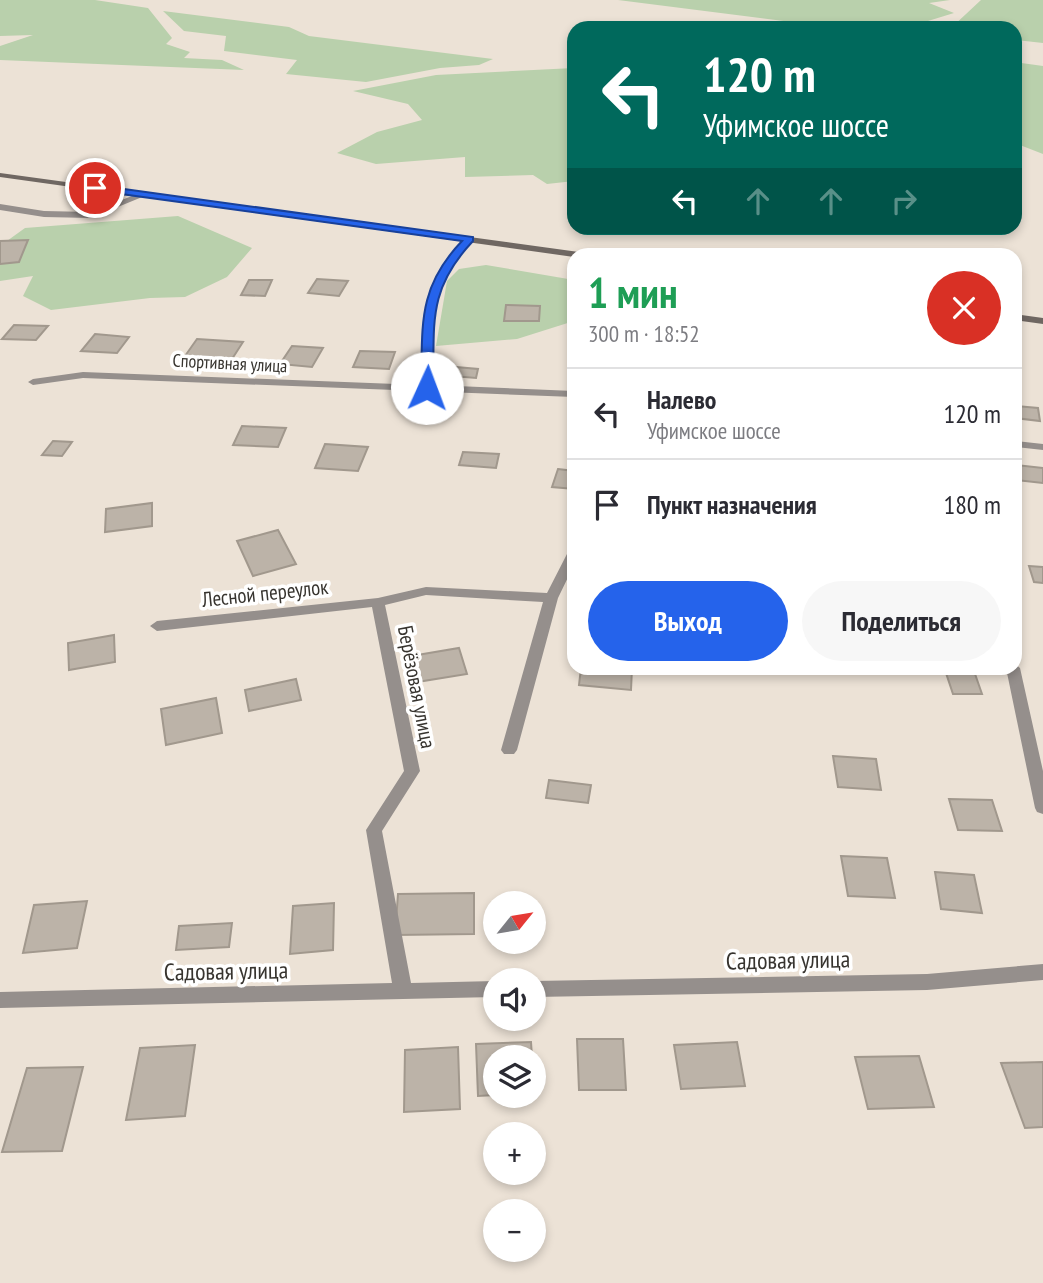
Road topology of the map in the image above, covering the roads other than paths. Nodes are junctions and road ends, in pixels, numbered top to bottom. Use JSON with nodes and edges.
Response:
{"nodes":[{"id":1,"x":0,"y":175,"type":"edge"},
{"id":2,"x":143,"y":195,"type":"junction"},
{"id":3,"x":0,"y":207,"type":"edge"},
{"id":4,"x":469,"y":239,"type":"junction"},
{"id":5,"x":567,"y":253,"type":"edge"},
{"id":6,"x":1022,"y":318,"type":"edge"},
{"id":7,"x":1043,"y":321,"type":"edge"},
{"id":8,"x":33,"y":382,"type":"dead end"},
{"id":9,"x":427,"y":388,"type":"junction"},
{"id":10,"x":567,"y":394,"type":"edge"},
{"id":11,"x":1022,"y":445,"type":"edge"},
{"id":12,"x":1043,"y":447,"type":"edge"},
{"id":13,"x":567,"y":566,"type":"edge"},
{"id":14,"x":551,"y":598,"type":"junction"},
{"id":15,"x":378,"y":603,"type":"junction"},
{"id":16,"x":157,"y":626,"type":"dead end"},
{"id":17,"x":1014,"y":675,"type":"edge"},
{"id":18,"x":509,"y":750,"type":"dead end"},
{"id":19,"x":1043,"y":808,"type":"edge"},
{"id":20,"x":1043,"y":972,"type":"edge"},
{"id":21,"x":483,"y":989,"type":"edge"},
{"id":22,"x":546,"y":989,"type":"edge"},
{"id":23,"x":403,"y":991,"type":"junction"},
{"id":24,"x":0,"y":1000,"type":"edge"}],
"edges":[{"from":1,"to":2,"type":"main road"},
{"from":2,"to":3,"type":"street"},
{"from":2,"to":4,"type":"main road"},
{"from":4,"to":5,"type":"main road"},
{"from":4,"to":9,"type":"street"},
{"from":6,"to":7,"type":"main road"},
{"from":8,"to":9,"type":"street","name":"Спортивная улица"},
{"from":9,"to":10,"type":"street","name":"Спортивная улица"},
{"from":11,"to":12,"type":"street"},
{"from":13,"to":14,"type":"street"},
{"from":14,"to":15,"type":"street","name":"Берёзовая улица"},
{"from":14,"to":18,"type":"street"},
{"from":15,"to":16,"type":"street","name":"Лесной переулок"},
{"from":15,"to":23,"type":"street","name":"Берёзовая улица"},
{"from":17,"to":19,"type":"street"},
{"from":20,"to":22,"type":"street","name":"Садовая улица"},
{"from":21,"to":23,"type":"street","name":"Садовая улица"},
{"from":23,"to":24,"type":"street","name":"Садовая улица"}]}
